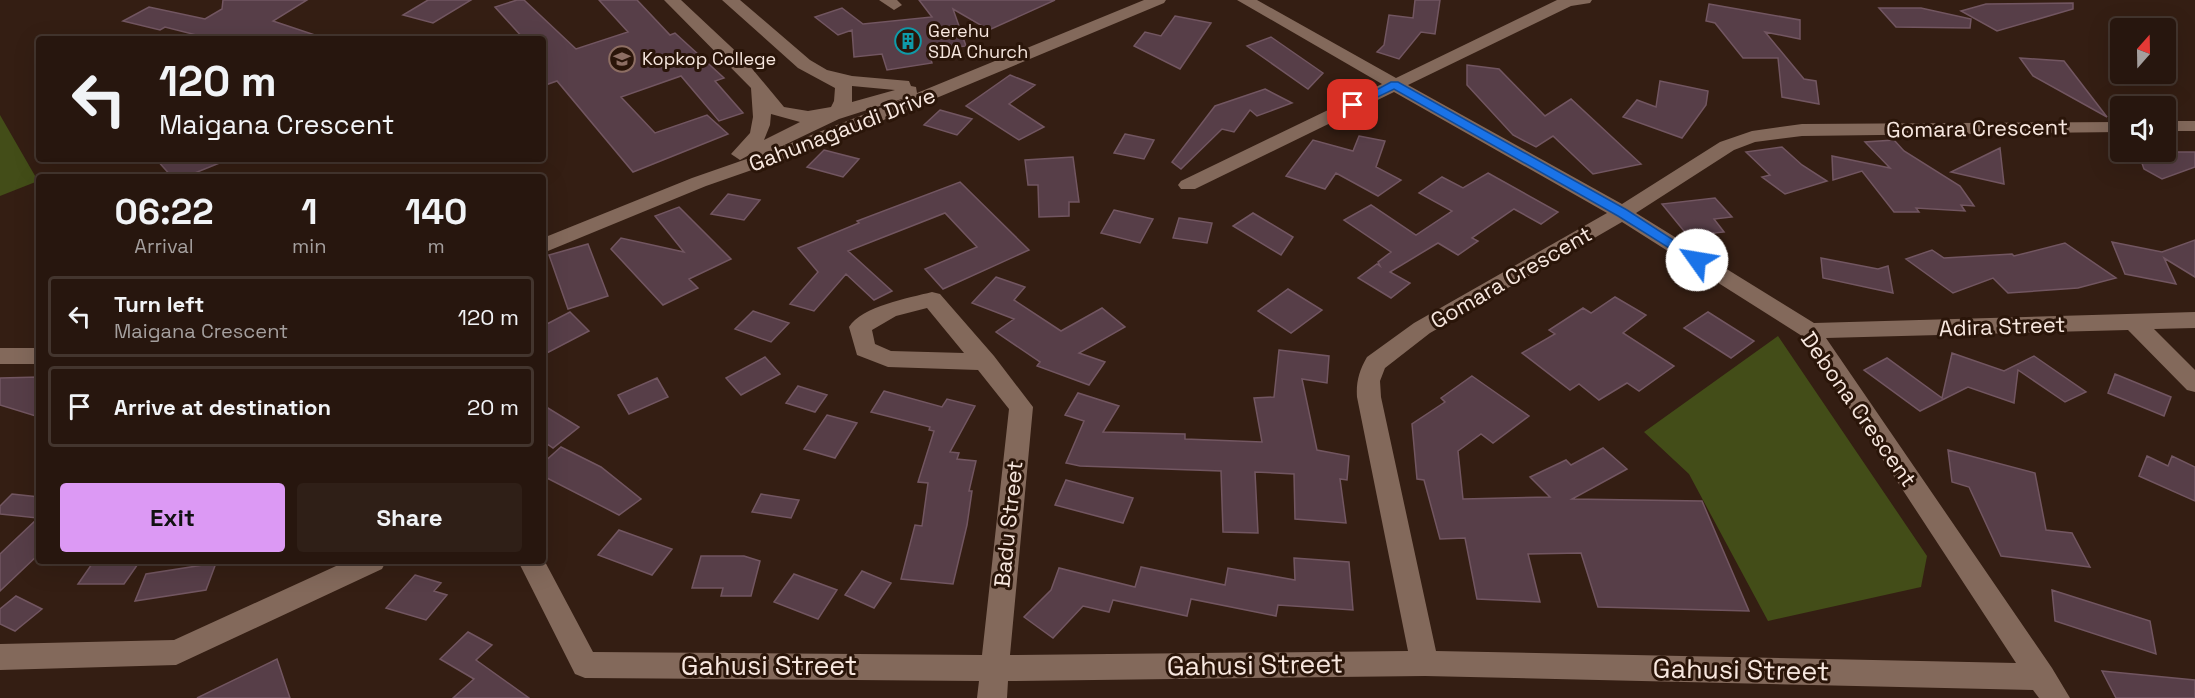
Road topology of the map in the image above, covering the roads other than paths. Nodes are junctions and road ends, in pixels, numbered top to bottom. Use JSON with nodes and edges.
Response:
{"nodes":[{"id":1,"x":672,"y":0,"type":"edge"},
{"id":2,"x":730,"y":0,"type":"edge"},
{"id":3,"x":1158,"y":0,"type":"edge"},
{"id":4,"x":1245,"y":0,"type":"edge"},
{"id":5,"x":1584,"y":0,"type":"edge"},
{"id":6,"x":804,"y":64,"type":"junction"},
{"id":7,"x":984,"y":72,"type":"junction"},
{"id":8,"x":1394,"y":85,"type":"junction"},
{"id":9,"x":760,"y":87,"type":"junction"},
{"id":10,"x":832,"y":113,"type":"junction"},
{"id":11,"x":2176,"y":126,"type":"edge"},
{"id":12,"x":2195,"y":126,"type":"edge"},
{"id":13,"x":2110,"y":127,"type":"edge"},
{"id":14,"x":699,"y":182,"type":"junction"},
{"id":15,"x":1188,"y":185,"type":"dead end"},
{"id":16,"x":1622,"y":213,"type":"junction"},
{"id":17,"x":546,"y":245,"type":"edge"},
{"id":18,"x":2195,"y":320,"type":"edge"},
{"id":19,"x":2134,"y":322,"type":"junction"},
{"id":20,"x":1810,"y":331,"type":"junction"},
{"id":21,"x":0,"y":356,"type":"edge"},
{"id":22,"x":36,"y":356,"type":"edge"},
{"id":23,"x":986,"y":362,"type":"junction"},
{"id":24,"x":2195,"y":384,"type":"edge"},
{"id":25,"x":367,"y":564,"type":"edge"},
{"id":26,"x":533,"y":564,"type":"edge"},
{"id":27,"x":0,"y":657,"type":"edge"},
{"id":28,"x":1425,"y":663,"type":"junction"},
{"id":29,"x":993,"y":668,"type":"junction"},
{"id":30,"x":2049,"y":687,"type":"edge"},
{"id":31,"x":992,"y":698,"type":"edge"}],
"edges":[{"from":1,"to":9,"type":"street"},
{"from":2,"to":6,"type":"street"},
{"from":3,"to":7,"type":"street","name":"Gahunagaudi Drive"},
{"from":4,"to":8,"type":"street","name":"Debona Crescent"},
{"from":5,"to":8,"type":"street"},
{"from":6,"to":7,"type":"street"},
{"from":6,"to":10,"type":"street"},
{"from":7,"to":10,"type":"street","name":"Gahunagaudi Drive"},
{"from":7,"to":14,"type":"street","name":"Gahunagaudi Drive"},
{"from":8,"to":15,"type":"street"},
{"from":8,"to":16,"type":"street","name":"Debona Crescent"},
{"from":9,"to":10,"type":"street"},
{"from":9,"to":14,"type":"street"},
{"from":10,"to":14,"type":"street","name":"Gahunagaudi Drive"},
{"from":11,"to":12,"type":"street"},
{"from":13,"to":16,"type":"street","name":"Gomara Crescent"},
{"from":14,"to":17,"type":"street","name":"Gahunagaudi Drive"},
{"from":16,"to":20,"type":"street","name":"Debona Crescent"},
{"from":16,"to":28,"type":"street","name":"Gomara Crescent"},
{"from":18,"to":19,"type":"street","name":"Adira Street"},
{"from":19,"to":20,"type":"street","name":"Adira Street"},
{"from":19,"to":24,"type":"street"},
{"from":20,"to":30,"type":"street","name":"Debona Crescent"},
{"from":21,"to":22,"type":"street"},
{"from":23,"to":23,"type":"street","name":"Badu Street"},
{"from":23,"to":29,"type":"street","name":"Badu Street"},
{"from":25,"to":27,"type":"street"},
{"from":26,"to":29,"type":"street","name":"Gahusi Street"},
{"from":28,"to":29,"type":"street","name":"Gahusi Street"},
{"from":28,"to":30,"type":"street","name":"Gahusi Street"},
{"from":29,"to":31,"type":"street","name":"Badu Street"}]}
